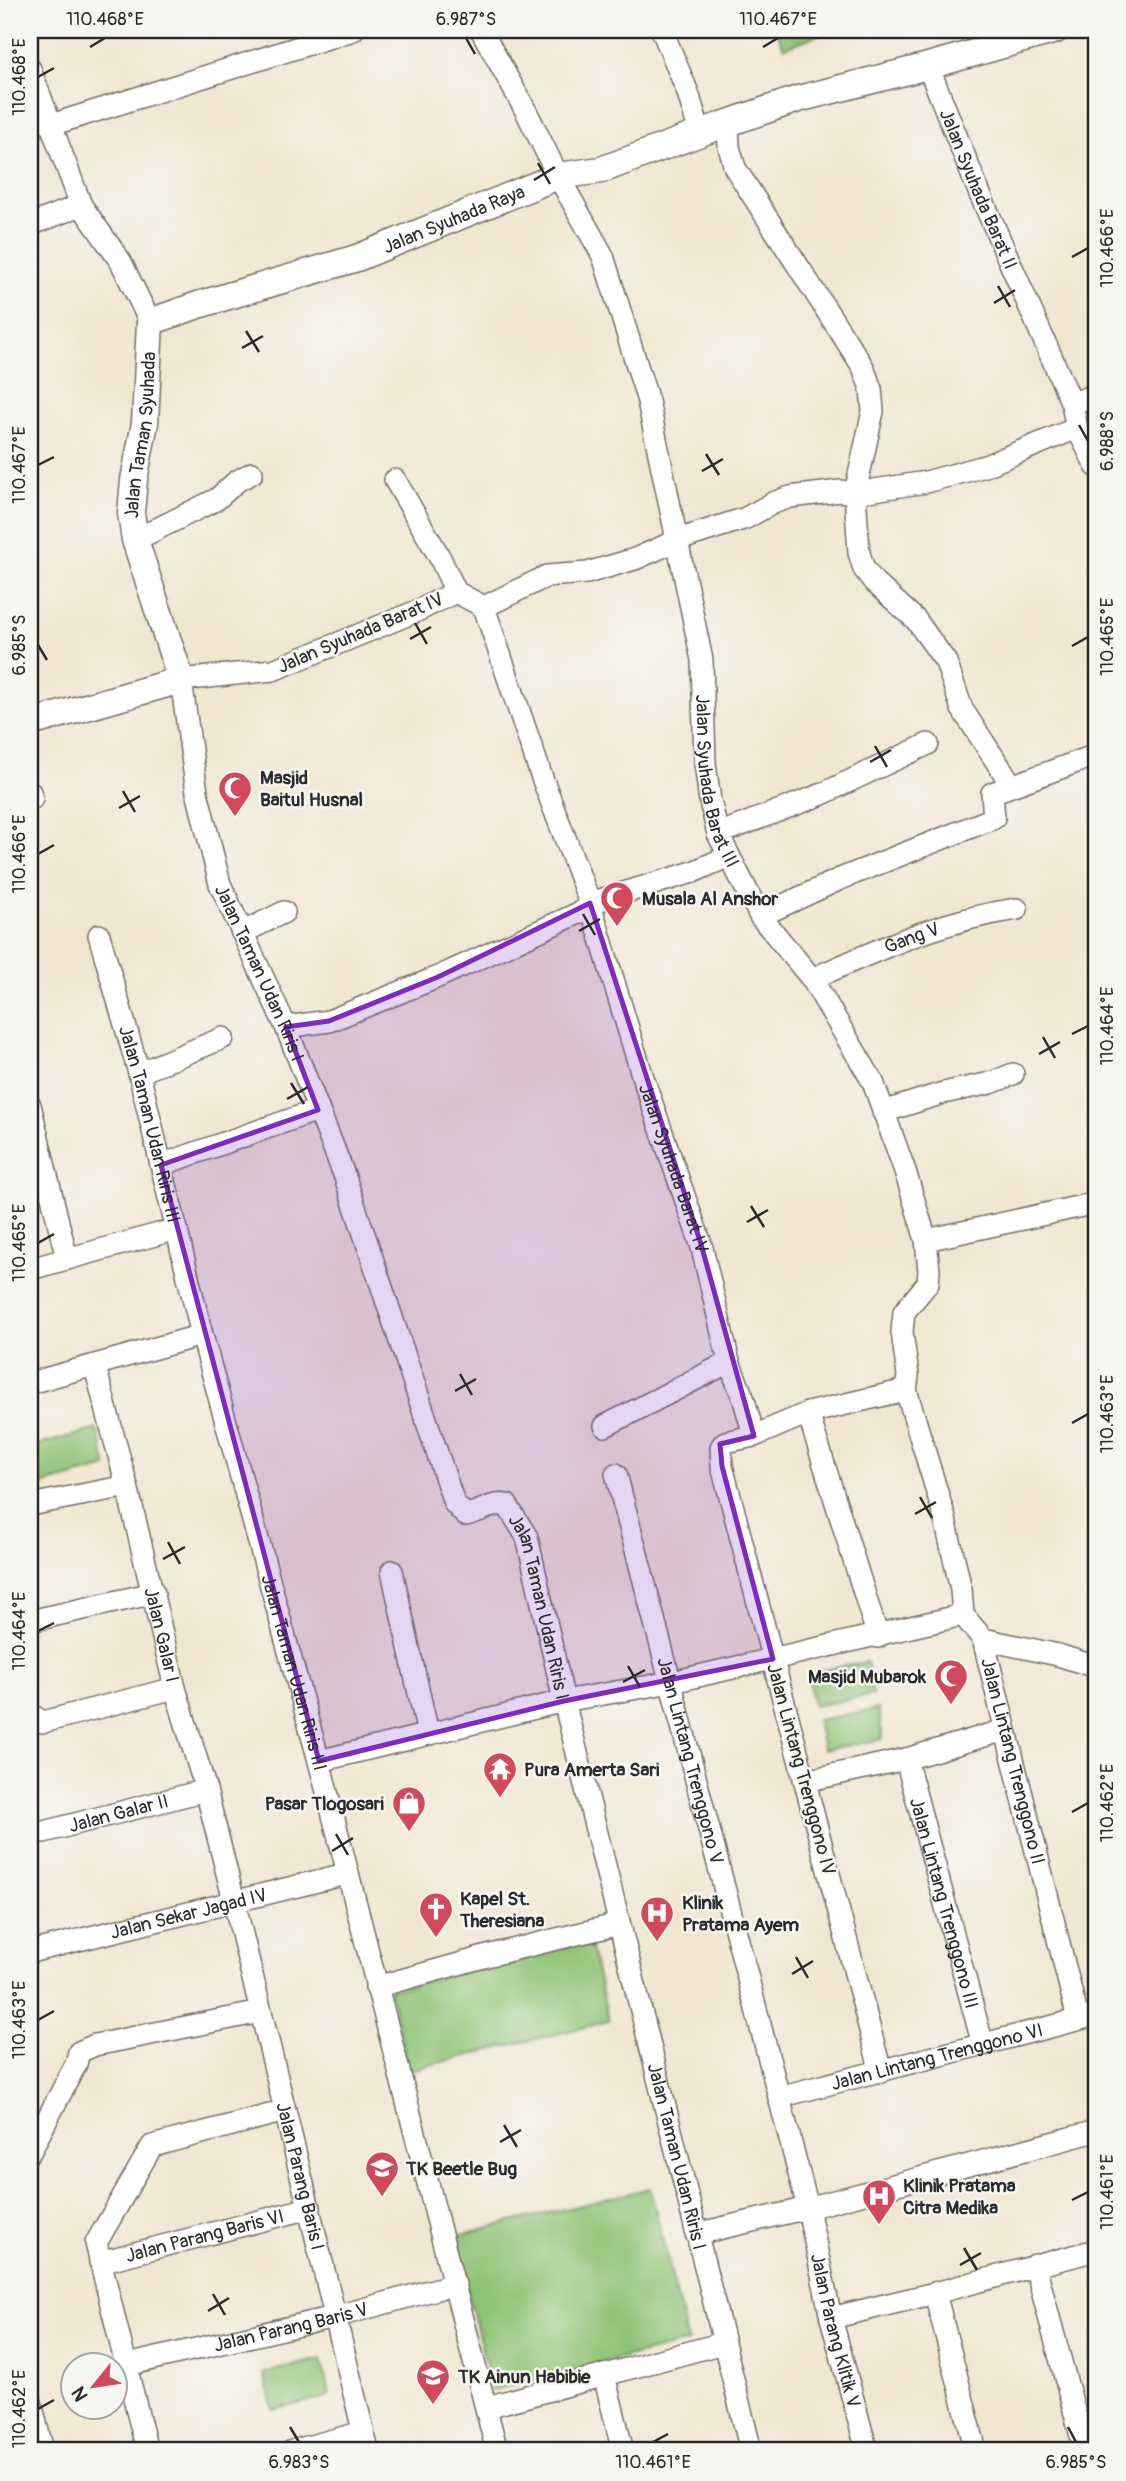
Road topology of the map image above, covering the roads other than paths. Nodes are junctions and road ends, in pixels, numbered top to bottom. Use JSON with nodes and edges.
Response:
{"nodes":[{"id":1,"x":353,"y":30,"type":"edge"},
{"id":2,"x":481,"y":30,"type":"edge"},
{"id":3,"x":662,"y":30,"type":"edge"},
{"id":4,"x":1056,"y":30,"type":"edge"},
{"id":5,"x":928,"y":66,"type":"junction"},
{"id":6,"x":30,"y":69,"type":"edge"},
{"id":7,"x":51,"y":125,"type":"junction"},
{"id":8,"x":714,"y":128,"type":"junction"},
{"id":9,"x":558,"y":176,"type":"junction"},
{"id":10,"x":81,"y":205,"type":"junction"},
{"id":11,"x":30,"y":225,"type":"edge"},
{"id":12,"x":150,"y":322,"type":"junction"},
{"id":13,"x":1096,"y":394,"type":"edge"},
{"id":14,"x":1072,"y":404,"type":"junction"},
{"id":15,"x":1077,"y":428,"type":"junction"},
{"id":16,"x":1096,"y":466,"type":"edge"},
{"id":17,"x":252,"y":473,"type":"dead end"},
{"id":18,"x":395,"y":480,"type":"dead end"},
{"id":19,"x":848,"y":492,"type":"junction"},
{"id":20,"x":135,"y":540,"type":"junction"},
{"id":21,"x":678,"y":540,"type":"junction"},
{"id":22,"x":456,"y":592,"type":"junction"},
{"id":23,"x":484,"y":607,"type":"junction"},
{"id":24,"x":181,"y":680,"type":"junction"},
{"id":25,"x":30,"y":723,"type":"edge"},
{"id":26,"x":928,"y":744,"type":"dead end"},
{"id":27,"x":1096,"y":755,"type":"edge"},
{"id":28,"x":1004,"y":788,"type":"junction"},
{"id":29,"x":30,"y":792,"type":"edge"},
{"id":30,"x":30,"y":800,"type":"edge"},
{"id":31,"x":718,"y":834,"type":"junction"},
{"id":32,"x":729,"y":856,"type":"junction"},
{"id":33,"x":590,"y":903,"type":"junction"},
{"id":34,"x":1017,"y":909,"type":"dead end"},
{"id":35,"x":284,"y":912,"type":"dead end"},
{"id":36,"x":760,"y":916,"type":"junction"},
{"id":37,"x":242,"y":933,"type":"junction"},
{"id":38,"x":99,"y":935,"type":"dead end"},
{"id":39,"x":812,"y":979,"type":"junction"},
{"id":40,"x":286,"y":1027,"type":"junction"},
{"id":41,"x":223,"y":1038,"type":"dead end"},
{"id":42,"x":139,"y":1073,"type":"junction"},
{"id":43,"x":1013,"y":1074,"type":"dead end"},
{"id":44,"x":30,"y":1105,"type":"edge"},
{"id":45,"x":318,"y":1110,"type":"junction"},
{"id":46,"x":883,"y":1112,"type":"junction"},
{"id":47,"x":36,"y":1160,"type":"edge"},
{"id":48,"x":161,"y":1165,"type":"junction"},
{"id":49,"x":1096,"y":1203,"type":"edge"},
{"id":50,"x":177,"y":1228,"type":"junction"},
{"id":51,"x":926,"y":1240,"type":"junction"},
{"id":52,"x":67,"y":1259,"type":"junction"},
{"id":53,"x":30,"y":1269,"type":"edge"},
{"id":54,"x":202,"y":1335,"type":"junction"},
{"id":55,"x":729,"y":1362,"type":"junction"},
{"id":56,"x":95,"y":1367,"type":"junction"},
{"id":57,"x":30,"y":1383,"type":"edge"},
{"id":58,"x":906,"y":1390,"type":"junction"},
{"id":59,"x":808,"y":1413,"type":"junction"},
{"id":60,"x":605,"y":1426,"type":"dead end"},
{"id":61,"x":754,"y":1436,"type":"junction"},
{"id":62,"x":616,"y":1474,"type":"dead end"},
{"id":63,"x":127,"y":1486,"type":"junction"},
{"id":64,"x":30,"y":1505,"type":"edge"},
{"id":65,"x":392,"y":1571,"type":"dead end"},
{"id":66,"x":154,"y":1593,"type":"junction"},
{"id":67,"x":963,"y":1615,"type":"junction"},
{"id":68,"x":30,"y":1621,"type":"edge"},
{"id":69,"x":878,"y":1637,"type":"junction"},
{"id":70,"x":984,"y":1639,"type":"junction"},
{"id":71,"x":773,"y":1659,"type":"junction"},
{"id":72,"x":1096,"y":1667,"type":"edge"},
{"id":73,"x":672,"y":1682,"type":"junction"},
{"id":74,"x":175,"y":1688,"type":"junction"},
{"id":75,"x":564,"y":1701,"type":"junction"},
{"id":76,"x":30,"y":1714,"type":"edge"},
{"id":77,"x":1004,"y":1730,"type":"junction"},
{"id":78,"x":428,"y":1734,"type":"junction"},
{"id":79,"x":906,"y":1759,"type":"junction"},
{"id":80,"x":318,"y":1761,"type":"junction"},
{"id":81,"x":805,"y":1781,"type":"junction"},
{"id":82,"x":206,"y":1790,"type":"junction"},
{"id":83,"x":30,"y":1831,"type":"edge"},
{"id":84,"x":346,"y":1874,"type":"junction"},
{"id":85,"x":234,"y":1901,"type":"junction"},
{"id":86,"x":619,"y":1924,"type":"junction"},
{"id":87,"x":30,"y":1952,"type":"edge"},
{"id":88,"x":376,"y":1987,"type":"junction"},
{"id":89,"x":261,"y":2012,"type":"junction"},
{"id":90,"x":1087,"y":2017,"type":"edge"},
{"id":91,"x":982,"y":2045,"type":"junction"},
{"id":92,"x":881,"y":2072,"type":"junction"},
{"id":93,"x":779,"y":2097,"type":"junction"},
{"id":94,"x":285,"y":2111,"type":"junction"},
{"id":95,"x":1096,"y":2131,"type":"edge"},
{"id":96,"x":30,"y":2152,"type":"edge"},
{"id":97,"x":808,"y":2207,"type":"junction"},
{"id":98,"x":310,"y":2208,"type":"junction"},
{"id":99,"x":696,"y":2234,"type":"junction"},
{"id":100,"x":1096,"y":2250,"type":"edge"},
{"id":101,"x":100,"y":2262,"type":"junction"},
{"id":102,"x":1035,"y":2265,"type":"junction"},
{"id":103,"x":455,"y":2284,"type":"junction"},
{"id":104,"x":935,"y":2293,"type":"junction"},
{"id":105,"x":334,"y":2317,"type":"junction"},
{"id":106,"x":831,"y":2318,"type":"junction"},
{"id":107,"x":723,"y":2343,"type":"junction"},
{"id":108,"x":124,"y":2352,"type":"edge"},
{"id":109,"x":130,"y":2364,"type":"edge"},
{"id":110,"x":604,"y":2375,"type":"junction"},
{"id":111,"x":130,"y":2377,"type":"edge"},
{"id":112,"x":30,"y":2400,"type":"edge"},
{"id":113,"x":487,"y":2407,"type":"junction"},
{"id":114,"x":365,"y":2442,"type":"edge"},
{"id":115,"x":43,"y":2451,"type":"edge"},
{"id":116,"x":148,"y":2451,"type":"edge"},
{"id":117,"x":292,"y":2451,"type":"edge"},
{"id":118,"x":497,"y":2451,"type":"edge"},
{"id":119,"x":623,"y":2451,"type":"edge"},
{"id":120,"x":751,"y":2451,"type":"edge"},
{"id":121,"x":867,"y":2451,"type":"edge"},
{"id":122,"x":976,"y":2451,"type":"edge"},
{"id":123,"x":1085,"y":2451,"type":"edge"}],
"edges":[{"from":1,"to":7,"type":"street"},
{"from":2,"to":9,"type":"street","name":"Jalan Syuhada Barat III"},
{"from":3,"to":8,"type":"street"},
{"from":4,"to":5,"type":"street","name":"Jalan Syuhada Raya"},
{"from":5,"to":8,"type":"street","name":"Jalan Syuhada Raya"},
{"from":5,"to":14,"type":"street","name":"Jalan Syuhada Barat II"},
{"from":6,"to":7,"type":"street"},
{"from":7,"to":10,"type":"street"},
{"from":8,"to":9,"type":"street","name":"Jalan Syuhada Raya"},
{"from":8,"to":19,"type":"street"},
{"from":9,"to":12,"type":"street","name":"Jalan Syuhada Raya"},
{"from":9,"to":21,"type":"street","name":"Jalan Syuhada Barat III"},
{"from":10,"to":11,"type":"street"},
{"from":10,"to":12,"type":"street"},
{"from":12,"to":20,"type":"street","name":"Jalan Taman Syuhada"},
{"from":13,"to":14,"type":"street"},
{"from":14,"to":15,"type":"street","name":"Jalan Syuhada Barat II"},
{"from":15,"to":16,"type":"street","name":"Jalan Syuhada Barat II"},
{"from":15,"to":19,"type":"street"},
{"from":17,"to":20,"type":"street"},
{"from":18,"to":22,"type":"street","name":"Jalan Syuhada Barat IV"},
{"from":19,"to":21,"type":"street"},
{"from":19,"to":28,"type":"street"},
{"from":20,"to":24,"type":"street","name":"Jalan Taman Syuhada"},
{"from":21,"to":23,"type":"street"},
{"from":21,"to":31,"type":"street","name":"Jalan Syuhada Barat III"},
{"from":22,"to":23,"type":"street","name":"Jalan Syuhada Barat IV"},
{"from":22,"to":24,"type":"street","name":"Jalan Syuhada Barat IV"},
{"from":23,"to":33,"type":"street","name":"Jalan Syuhada Barat IV"},
{"from":24,"to":25,"type":"street"},
{"from":24,"to":37,"type":"street","name":"Jalan Taman Udan Riris I"},
{"from":26,"to":31,"type":"street"},
{"from":27,"to":28,"type":"street"},
{"from":28,"to":36,"type":"street"},
{"from":29,"to":30,"type":"street"},
{"from":31,"to":32,"type":"street","name":"Jalan Syuhada Barat III"},
{"from":32,"to":33,"type":"street"},
{"from":32,"to":36,"type":"street","name":"Jalan Syuhada Barat III"},
{"from":33,"to":40,"type":"street"},
{"from":33,"to":55,"type":"street","name":"Jalan Syuhada Barat IV"},
{"from":34,"to":39,"type":"street","name":"Gang V"},
{"from":35,"to":37,"type":"street"},
{"from":36,"to":39,"type":"street","name":"Jalan Syuhada Barat III"},
{"from":37,"to":40,"type":"street","name":"Jalan Taman Udan Riris I"},
{"from":38,"to":42,"type":"street","name":"Jalan Taman Udan Riris III"},
{"from":39,"to":46,"type":"street","name":"Jalan Syuhada Barat III"},
{"from":40,"to":45,"type":"street","name":"Jalan Taman Udan Riris I"},
{"from":41,"to":42,"type":"street"},
{"from":42,"to":48,"type":"street","name":"Jalan Taman Udan Riris III"},
{"from":43,"to":46,"type":"street"},
{"from":44,"to":47,"type":"street"},
{"from":45,"to":48,"type":"street"},
{"from":45,"to":75,"type":"street","name":"Jalan Taman Udan Riris I"},
{"from":46,"to":51,"type":"street","name":"Jalan Syuhada Barat III"},
{"from":47,"to":52,"type":"street"},
{"from":48,"to":50,"type":"street","name":"Jalan Taman Udan Riris III"},
{"from":49,"to":51,"type":"street"},
{"from":50,"to":52,"type":"street"},
{"from":50,"to":54,"type":"street","name":"Jalan Taman Udan Riris III"},
{"from":51,"to":58,"type":"street","name":"Jalan Syuhada Barat III"},
{"from":52,"to":53,"type":"street"},
{"from":54,"to":56,"type":"street"},
{"from":54,"to":80,"type":"street","name":"Jalan Taman Udan Riris III"},
{"from":55,"to":60,"type":"street"},
{"from":55,"to":61,"type":"street","name":"Jalan Syuhada Barat IV"},
{"from":56,"to":57,"type":"street"},
{"from":56,"to":63,"type":"street","name":"Jalan Galar I"},
{"from":58,"to":59,"type":"street"},
{"from":58,"to":67,"type":"street"},
{"from":59,"to":61,"type":"street"},
{"from":59,"to":69,"type":"street"},
{"from":61,"to":71,"type":"street","name":"Jalan Lintang Trenggono IV"},
{"from":62,"to":73,"type":"street","name":"Jalan Lintang Trenggono V"},
{"from":63,"to":64,"type":"street"},
{"from":63,"to":66,"type":"street","name":"Jalan Galar I"},
{"from":65,"to":78,"type":"street"},
{"from":66,"to":68,"type":"street"},
{"from":66,"to":74,"type":"street","name":"Jalan Galar I"},
{"from":67,"to":69,"type":"street"},
{"from":67,"to":70,"type":"street","name":"Jalan Lintang Trenggono II"},
{"from":69,"to":71,"type":"street"},
{"from":70,"to":72,"type":"street"},
{"from":70,"to":77,"type":"street","name":"Jalan Lintang Trenggono II"},
{"from":71,"to":73,"type":"street"},
{"from":71,"to":81,"type":"street","name":"Jalan Lintang Trenggono IV"},
{"from":73,"to":75,"type":"street"},
{"from":73,"to":93,"type":"street","name":"Jalan Lintang Trenggono V"},
{"from":74,"to":76,"type":"street"},
{"from":74,"to":82,"type":"street","name":"Jalan Galar I"},
{"from":75,"to":78,"type":"street"},
{"from":75,"to":86,"type":"street","name":"Jalan Taman Udan Riris I"},
{"from":77,"to":79,"type":"street"},
{"from":77,"to":90,"type":"street","name":"Jalan Lintang Trenggono II"},
{"from":78,"to":80,"type":"street"},
{"from":79,"to":81,"type":"street"},
{"from":79,"to":91,"type":"street","name":"Jalan Lintang Trenggono III"},
{"from":80,"to":84,"type":"street","name":"Jalan Taman Udan Riris III"},
{"from":81,"to":92,"type":"street","name":"Jalan Lintang Trenggono IV"},
{"from":82,"to":83,"type":"street","name":"Jalan Galar II"},
{"from":82,"to":85,"type":"street","name":"Jalan Galar I"},
{"from":84,"to":85,"type":"street","name":"Jalan Sekar Jagad IV"},
{"from":84,"to":88,"type":"street","name":"Jalan Taman Udan Riris III"},
{"from":85,"to":87,"type":"street","name":"Jalan Sekar Jagad IV"},
{"from":85,"to":89,"type":"street","name":"Jalan Parang Baris I"},
{"from":86,"to":88,"type":"street"},
{"from":86,"to":99,"type":"street","name":"Jalan Taman Udan Riris I"},
{"from":88,"to":103,"type":"street","name":"Jalan Taman Udan Riris III"},
{"from":89,"to":94,"type":"street","name":"Jalan Parang Baris I"},
{"from":89,"to":96,"type":"street"},
{"from":90,"to":91,"type":"street","name":"Jalan Lintang Trenggono VI"},
{"from":91,"to":92,"type":"street","name":"Jalan Lintang Trenggono VI"},
{"from":92,"to":93,"type":"street","name":"Jalan Lintang Trenggono VI"},
{"from":93,"to":97,"type":"street","name":"Jalan Lintang Trenggono V"},
{"from":94,"to":98,"type":"street","name":"Jalan Parang Baris I"},
{"from":94,"to":101,"type":"street"},
{"from":95,"to":97,"type":"street"},
{"from":97,"to":99,"type":"street"},
{"from":97,"to":106,"type":"street","name":"Jalan Parang Klitik V"},
{"from":98,"to":101,"type":"street","name":"Jalan Parang Baris VI"},
{"from":98,"to":105,"type":"street","name":"Jalan Parang Baris I"},
{"from":99,"to":107,"type":"street","name":"Jalan Taman Udan Riris I"},
{"from":100,"to":102,"type":"street"},
{"from":101,"to":108,"type":"street"},
{"from":102,"to":104,"type":"street"},
{"from":102,"to":123,"type":"street"},
{"from":103,"to":105,"type":"street","name":"Jalan Parang Baris V"},
{"from":103,"to":113,"type":"street","name":"Jalan Taman Udan Riris III"},
{"from":104,"to":106,"type":"street"},
{"from":104,"to":122,"type":"street"},
{"from":105,"to":109,"type":"street","name":"Jalan Parang Baris V"},
{"from":105,"to":114,"type":"street","name":"Jalan Parang Baris I"},
{"from":106,"to":121,"type":"street","name":"Jalan Parang Klitik V"},
{"from":107,"to":110,"type":"street"},
{"from":107,"to":120,"type":"street","name":"Jalan Taman Udan Riris I"},
{"from":110,"to":113,"type":"street"},
{"from":110,"to":119,"type":"street"},
{"from":111,"to":116,"type":"street"},
{"from":112,"to":115,"type":"street"},
{"from":113,"to":118,"type":"street","name":"Jalan Taman Udan Riris III"},
{"from":114,"to":117,"type":"street"}]}
